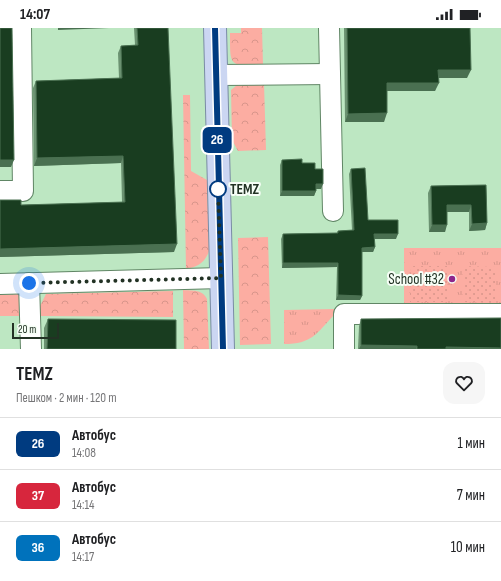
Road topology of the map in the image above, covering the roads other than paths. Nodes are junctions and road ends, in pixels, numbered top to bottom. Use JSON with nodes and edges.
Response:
{"nodes":[{"id":1,"x":20,"y":28,"type":"edge"},
{"id":2,"x":215,"y":28,"type":"edge"},
{"id":3,"x":329,"y":28,"type":"edge"},
{"id":4,"x":330,"y":74,"type":"junction"},
{"id":5,"x":216,"y":75,"type":"junction"},
{"id":6,"x":0,"y":191,"type":"edge"},
{"id":7,"x":333,"y":211,"type":"dead end"},
{"id":8,"x":221,"y":278,"type":"junction"},
{"id":9,"x":29,"y":283,"type":"junction"},
{"id":10,"x":0,"y":284,"type":"edge"},
{"id":11,"x":501,"y":314,"type":"edge"},
{"id":12,"x":31,"y":349,"type":"edge"},
{"id":13,"x":223,"y":349,"type":"edge"},
{"id":14,"x":344,"y":349,"type":"edge"}],
"edges":[{"from":1,"to":6,"type":"street"},
{"from":2,"to":5,"type":"main road"},
{"from":3,"to":4,"type":"street"},
{"from":4,"to":5,"type":"street"},
{"from":4,"to":7,"type":"street"},
{"from":5,"to":8,"type":"main road"},
{"from":8,"to":9,"type":"street"},
{"from":8,"to":13,"type":"main road"},
{"from":9,"to":10,"type":"street"},
{"from":9,"to":12,"type":"street"},
{"from":11,"to":14,"type":"street"}]}
